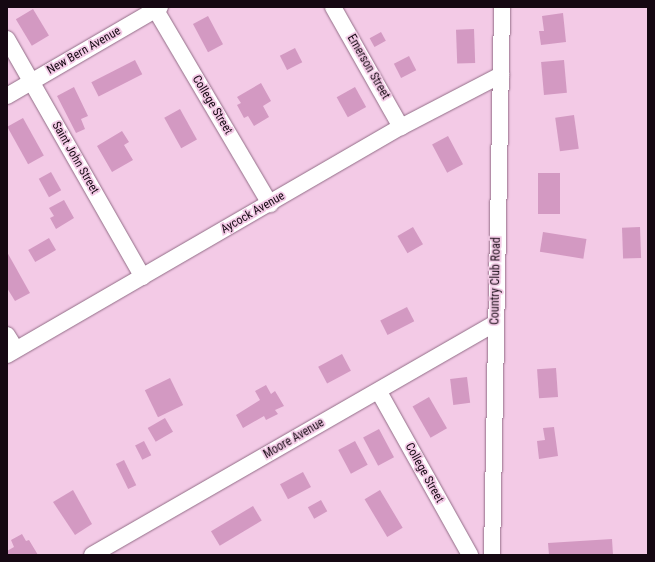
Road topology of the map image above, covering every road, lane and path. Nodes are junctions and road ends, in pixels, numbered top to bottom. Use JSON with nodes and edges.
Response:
{"nodes":[{"id":1,"x":333,"y":7,"type":"edge"},
{"id":2,"x":502,"y":7,"type":"edge"},
{"id":3,"x":157,"y":8,"type":"edge"},
{"id":4,"x":7,"y":39,"type":"edge"},
{"id":5,"x":501,"y":74,"type":"junction"},
{"id":6,"x":31,"y":82,"type":"junction"},
{"id":7,"x":7,"y":96,"type":"edge"},
{"id":8,"x":402,"y":127,"type":"junction"},
{"id":9,"x":270,"y":204,"type":"junction"},
{"id":10,"x":143,"y":277,"type":"junction"},
{"id":11,"x":496,"y":323,"type":"junction"},
{"id":12,"x":10,"y":346,"type":"edge"},
{"id":13,"x":378,"y":392,"type":"junction"},
{"id":14,"x":92,"y":555,"type":"edge"},
{"id":15,"x":470,"y":555,"type":"edge"},
{"id":16,"x":492,"y":555,"type":"edge"}],
"edges":[{"from":1,"to":8,"type":"street","name":"Emerson Street"},
{"from":2,"to":5,"type":"street","name":"Country Club Road"},
{"from":3,"to":6,"type":"street","name":"New Bern Avenue"},
{"from":3,"to":9,"type":"street","name":"College Street"},
{"from":4,"to":6,"type":"street","name":"Saint John Street"},
{"from":5,"to":8,"type":"street","name":"Aycock Avenue"},
{"from":5,"to":11,"type":"street","name":"Country Club Road"},
{"from":6,"to":7,"type":"street","name":"New Bern Avenue"},
{"from":6,"to":10,"type":"street","name":"Saint John Street"},
{"from":8,"to":9,"type":"street","name":"Aycock Avenue"},
{"from":9,"to":10,"type":"street","name":"Aycock Avenue"},
{"from":10,"to":12,"type":"street","name":"Aycock Avenue"},
{"from":11,"to":13,"type":"street","name":"Moore Avenue"},
{"from":11,"to":16,"type":"street","name":"Country Club Road"},
{"from":13,"to":14,"type":"street","name":"Moore Avenue"},
{"from":13,"to":15,"type":"street","name":"College Street"}]}
